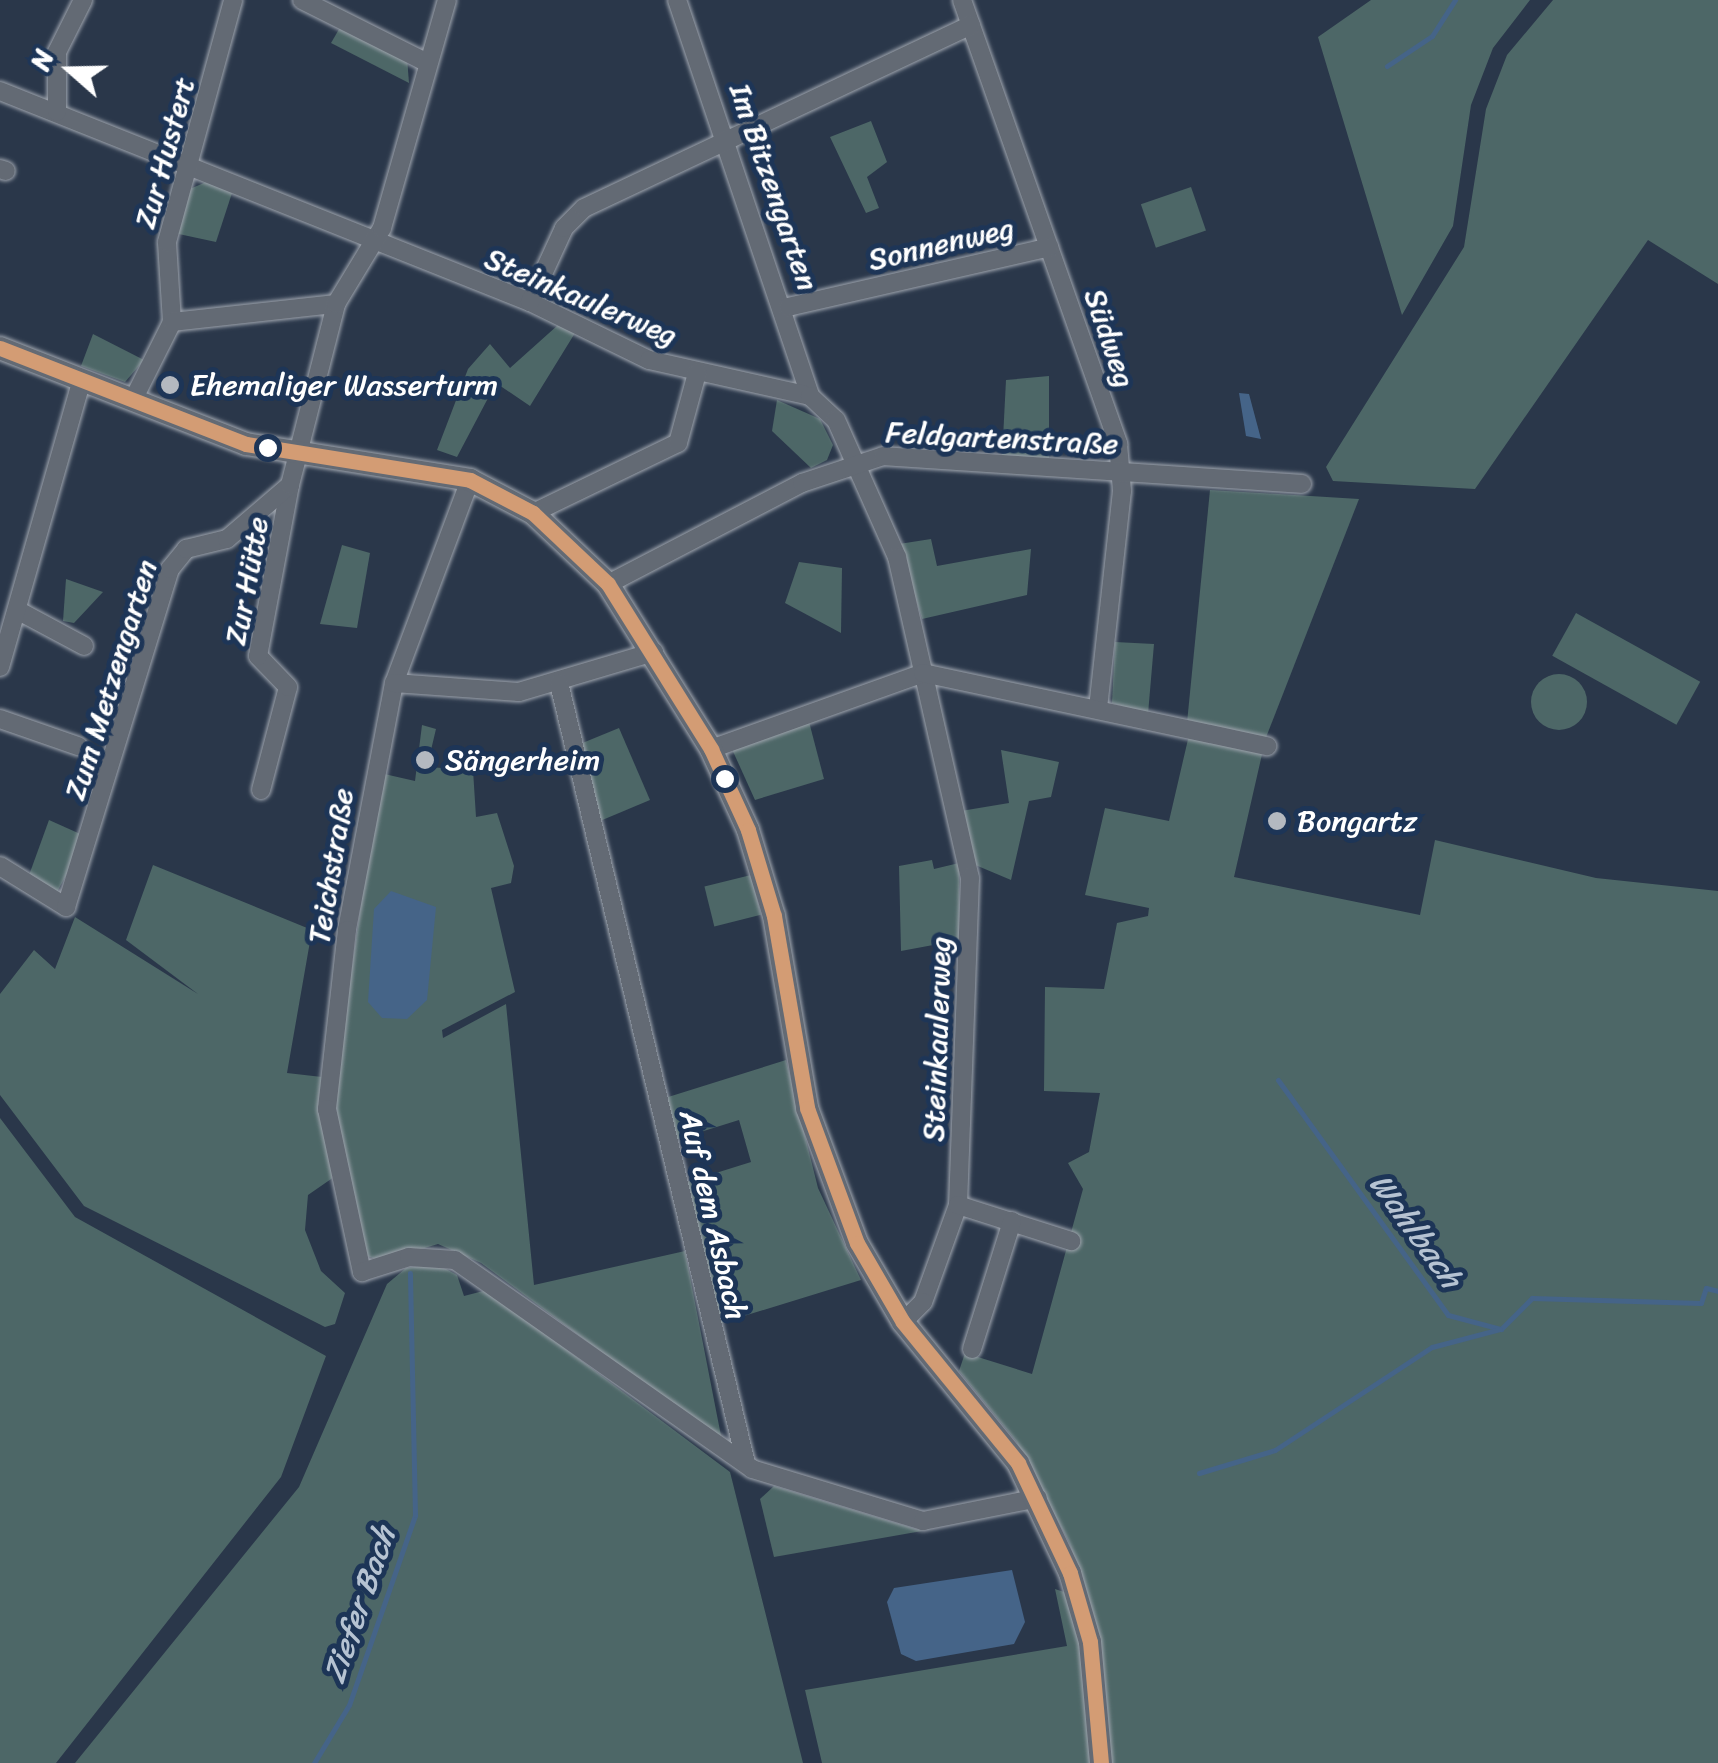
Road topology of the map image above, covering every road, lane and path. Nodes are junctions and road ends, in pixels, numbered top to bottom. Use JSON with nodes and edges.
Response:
{"nodes":[{"id":1,"x":84,"y":0,"type":"edge"},
{"id":2,"x":233,"y":0,"type":"edge"},
{"id":3,"x":302,"y":0,"type":"edge"},
{"id":4,"x":447,"y":0,"type":"edge"},
{"id":5,"x":677,"y":0,"type":"edge"},
{"id":6,"x":962,"y":0,"type":"edge"},
{"id":7,"x":970,"y":25,"type":"junction"},
{"id":8,"x":424,"y":61,"type":"junction"},
{"id":9,"x":0,"y":91,"type":"edge"},
{"id":10,"x":57,"y":112,"type":"junction"},
{"id":11,"x":728,"y":139,"type":"junction"},
{"id":12,"x":192,"y":170,"type":"junction"},
{"id":13,"x":374,"y":244,"type":"junction"},
{"id":14,"x":1049,"y":247,"type":"junction"},
{"id":15,"x":530,"y":302,"type":"junction"},
{"id":16,"x":336,"y":304,"type":"junction"},
{"id":17,"x":788,"y":308,"type":"junction"},
{"id":18,"x":172,"y":322,"type":"junction"},
{"id":19,"x":0,"y":348,"type":"edge"},
{"id":20,"x":697,"y":373,"type":"junction"},
{"id":21,"x":82,"y":379,"type":"junction"},
{"id":22,"x":810,"y":396,"type":"junction"},
{"id":23,"x":134,"y":398,"type":"junction"},
{"id":24,"x":301,"y":453,"type":"junction"},
{"id":25,"x":855,"y":461,"type":"junction"},
{"id":26,"x":1121,"y":472,"type":"junction"},
{"id":27,"x":470,"y":480,"type":"junction"},
{"id":28,"x":1302,"y":484,"type":"dead end"},
{"id":29,"x":290,"y":485,"type":"junction"},
{"id":30,"x":532,"y":513,"type":"junction"},
{"id":31,"x":608,"y":584,"type":"junction"},
{"id":32,"x":17,"y":610,"type":"junction"},
{"id":33,"x":84,"y":646,"type":"dead end"},
{"id":34,"x":654,"y":652,"type":"junction"},
{"id":35,"x":0,"y":667,"type":"edge"},
{"id":36,"x":923,"y":673,"type":"junction"},
{"id":37,"x":558,"y":682,"type":"junction"},
{"id":38,"x":394,"y":683,"type":"junction"},
{"id":39,"x":1098,"y":709,"type":"junction"},
{"id":40,"x":0,"y":719,"type":"edge"},
{"id":41,"x":78,"y":746,"type":"dead end"},
{"id":42,"x":1267,"y":746,"type":"dead end"},
{"id":43,"x":712,"y":748,"type":"junction"},
{"id":44,"x":261,"y":790,"type":"dead end"},
{"id":45,"x":0,"y":866,"type":"edge"},
{"id":46,"x":958,"y":1206,"type":"junction"},
{"id":47,"x":1012,"y":1221,"type":"junction"},
{"id":48,"x":1071,"y":1241,"type":"dead end"},
{"id":49,"x":903,"y":1322,"type":"junction"},
{"id":50,"x":972,"y":1350,"type":"dead end"},
{"id":51,"x":746,"y":1464,"type":"junction"},
{"id":52,"x":1038,"y":1498,"type":"junction"},
{"id":53,"x":1101,"y":1763,"type":"edge"}],
"edges":[{"from":1,"to":10,"type":"street"},
{"from":2,"to":12,"type":"street","name":"Zur Hustert"},
{"from":3,"to":8,"type":"street"},
{"from":4,"to":8,"type":"street","name":"Zum Metzengarten"},
{"from":5,"to":11,"type":"street","name":"Im Bitzengarten"},
{"from":6,"to":7,"type":"street","name":"Südweg"},
{"from":7,"to":11,"type":"street"},
{"from":7,"to":14,"type":"street","name":"Südweg"},
{"from":8,"to":13,"type":"street","name":"Zum Metzengarten"},
{"from":9,"to":10,"type":"street","name":"Steinkaulerweg"},
{"from":10,"to":12,"type":"street","name":"Steinkaulerweg"},
{"from":11,"to":15,"type":"street"},
{"from":11,"to":17,"type":"street","name":"Im Bitzengarten"},
{"from":12,"to":13,"type":"street","name":"Steinkaulerweg"},
{"from":12,"to":18,"type":"street","name":"Zur Hustert"},
{"from":13,"to":15,"type":"street","name":"Steinkaulerweg"},
{"from":13,"to":16,"type":"street","name":"Zum Metzengarten"},
{"from":14,"to":17,"type":"street","name":"Sonnenweg"},
{"from":14,"to":26,"type":"street","name":"Südweg"},
{"from":15,"to":20,"type":"street","name":"Steinkaulerweg"},
{"from":16,"to":18,"type":"street"},
{"from":16,"to":24,"type":"street","name":"Zum Metzengarten"},
{"from":17,"to":22,"type":"street","name":"Im Bitzengarten"},
{"from":18,"to":23,"type":"street"},
{"from":19,"to":21,"type":"main road"},
{"from":20,"to":22,"type":"street","name":"Steinkaulerweg"},
{"from":20,"to":30,"type":"street"},
{"from":21,"to":23,"type":"main road"},
{"from":21,"to":32,"type":"street"},
{"from":22,"to":25,"type":"street","name":"Steinkaulerweg"},
{"from":23,"to":24,"type":"main road"},
{"from":24,"to":27,"type":"main road"},
{"from":24,"to":29,"type":"street","name":"Zum Metzengarten"},
{"from":25,"to":26,"type":"street","name":"Feldgartenstraße"},
{"from":25,"to":31,"type":"street","name":"Feldgartenstraße"},
{"from":25,"to":36,"type":"street","name":"Steinkaulerweg"},
{"from":26,"to":28,"type":"street","name":"Feldgartenstraße"},
{"from":26,"to":39,"type":"street","name":"Südweg"},
{"from":27,"to":30,"type":"main road"},
{"from":27,"to":38,"type":"street","name":"Teichstraße"},
{"from":29,"to":44,"type":"street","name":"Zur Hütte"},
{"from":29,"to":45,"type":"street","name":"Zum Metzengarten"},
{"from":30,"to":31,"type":"main road"},
{"from":31,"to":34,"type":"main road"},
{"from":32,"to":33,"type":"street"},
{"from":32,"to":35,"type":"street"},
{"from":34,"to":37,"type":"street"},
{"from":34,"to":43,"type":"main road"},
{"from":36,"to":39,"type":"street"},
{"from":36,"to":43,"type":"street"},
{"from":36,"to":46,"type":"street","name":"Steinkaulerweg"},
{"from":37,"to":38,"type":"street"},
{"from":37,"to":51,"type":"street","name":"Auf dem Asbach"},
{"from":38,"to":51,"type":"street","name":"Teichstraße"},
{"from":39,"to":42,"type":"street"},
{"from":40,"to":41,"type":"street"},
{"from":43,"to":49,"type":"main road"},
{"from":46,"to":47,"type":"street"},
{"from":46,"to":49,"type":"street","name":"Steinkaulerweg"},
{"from":47,"to":48,"type":"street"},
{"from":47,"to":50,"type":"street"},
{"from":49,"to":52,"type":"main road"},
{"from":51,"to":52,"type":"street"},
{"from":52,"to":53,"type":"main road"}]}
